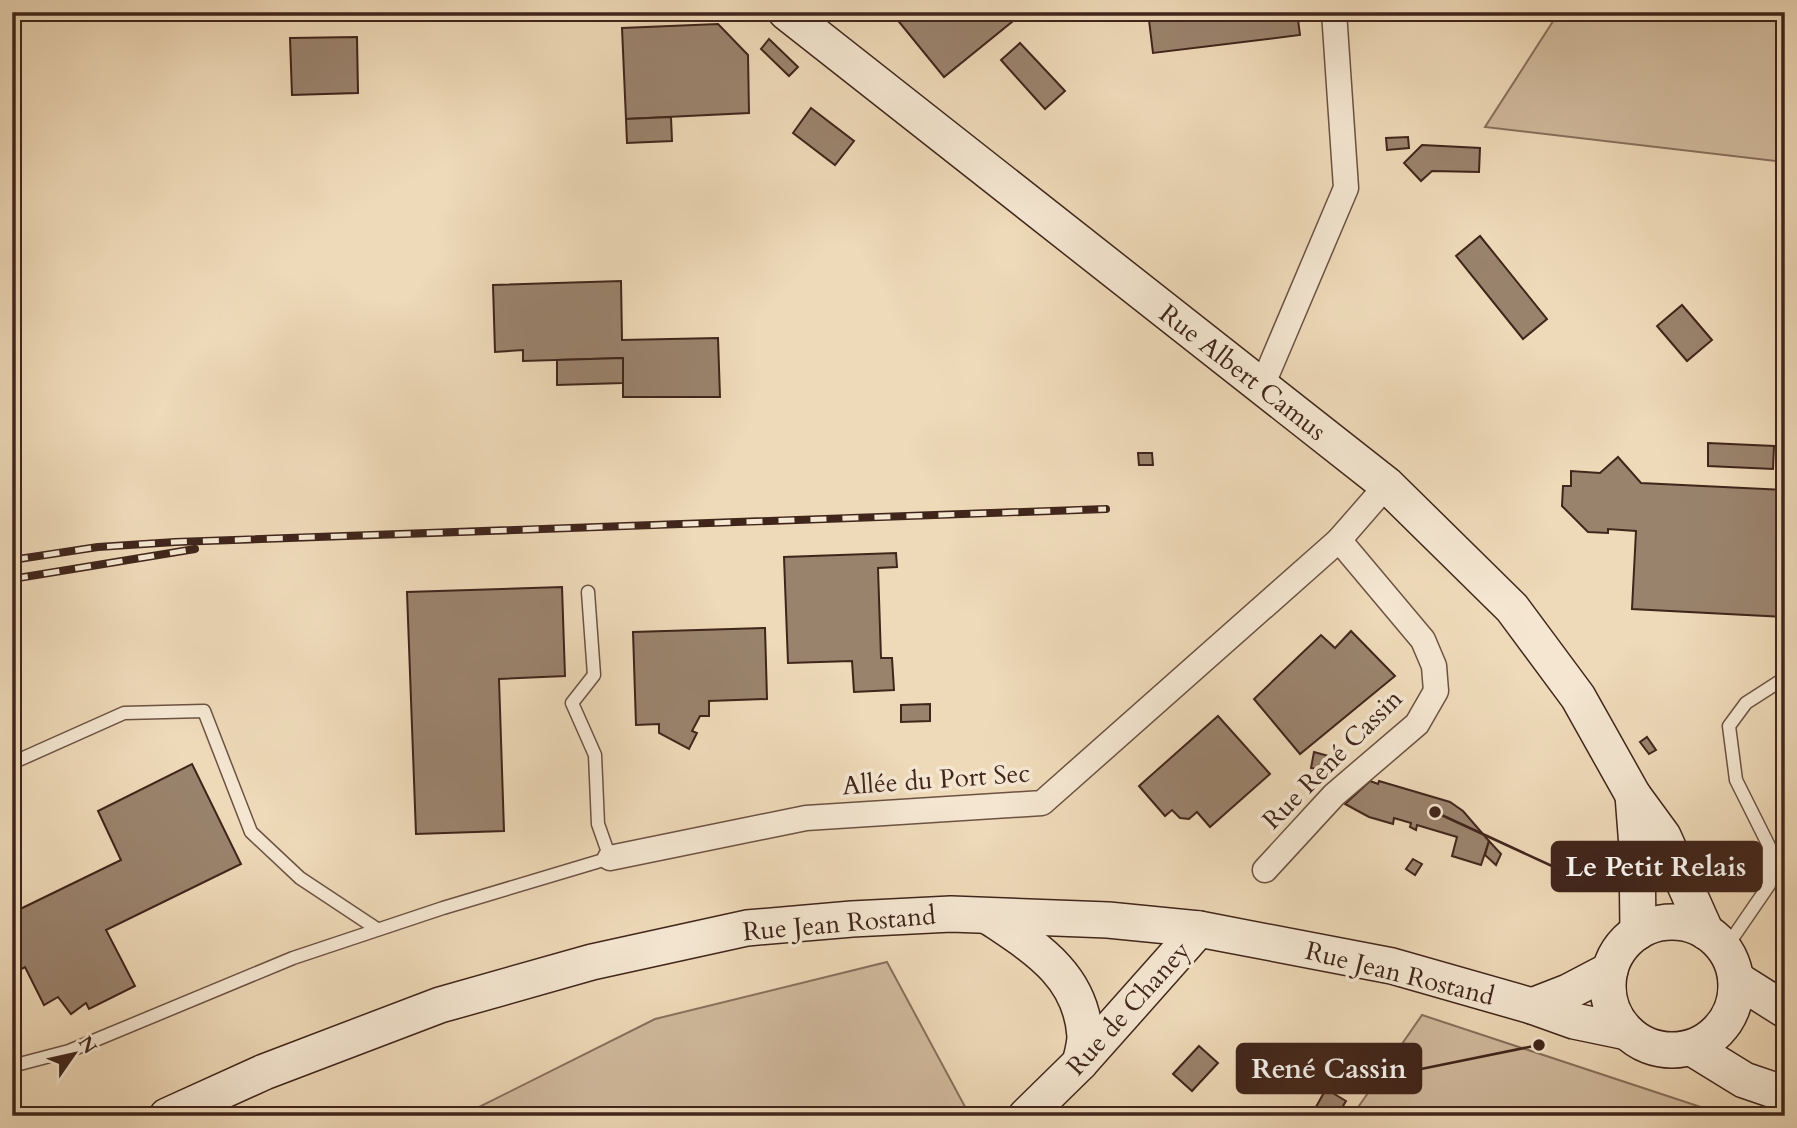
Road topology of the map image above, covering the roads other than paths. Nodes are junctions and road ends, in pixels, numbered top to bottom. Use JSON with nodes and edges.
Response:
{"nodes":[{"id":1,"x":786,"y":12,"type":"edge"},
{"id":2,"x":1334,"y":12,"type":"edge"},
{"id":3,"x":1262,"y":386,"type":"junction"},
{"id":4,"x":1387,"y":485,"type":"junction"},
{"id":5,"x":1339,"y":540,"type":"junction"},
{"id":6,"x":588,"y":592,"type":"dead end"},
{"id":7,"x":1785,"y":678,"type":"edge"},
{"id":8,"x":12,"y":763,"type":"edge"},
{"id":9,"x":1633,"y":795,"type":"junction"},
{"id":10,"x":610,"y":858,"type":"junction"},
{"id":11,"x":1265,"y":870,"type":"dead end"},
{"id":12,"x":988,"y":916,"type":"junction"},
{"id":13,"x":377,"y":929,"type":"junction"},
{"id":14,"x":1199,"y":929,"type":"junction"},
{"id":15,"x":1638,"y":932,"type":"junction"},
{"id":16,"x":1722,"y":953,"type":"junction"},
{"id":17,"x":1610,"y":970,"type":"junction"},
{"id":18,"x":1532,"y":1006,"type":"junction"},
{"id":19,"x":1785,"y":1010,"type":"edge"},
{"id":20,"x":1627,"y":1032,"type":"junction"},
{"id":21,"x":1692,"y":1048,"type":"junction"},
{"id":22,"x":1080,"y":1063,"type":"junction"},
{"id":23,"x":12,"y":1066,"type":"edge"},
{"id":24,"x":1785,"y":1094,"type":"edge"},
{"id":25,"x":167,"y":1116,"type":"edge"},
{"id":26,"x":1026,"y":1116,"type":"edge"}],
"edges":[{"from":1,"to":3,"type":"main road","name":"Rue Albert Camus"},
{"from":2,"to":3,"type":"street"},
{"from":3,"to":4,"type":"main road","name":"Rue Albert Camus"},
{"from":4,"to":5,"type":"street"},
{"from":4,"to":9,"type":"main road","name":"Rue Albert Camus"},
{"from":5,"to":10,"type":"street","name":"Allée du Port Sec"},
{"from":5,"to":11,"type":"street","name":"Rue René Cassin"},
{"from":6,"to":10,"type":"lane"},
{"from":7,"to":16,"type":"lane"},
{"from":8,"to":13,"type":"lane"},
{"from":9,"to":15,"type":"main road","name":"Rue Albert Camus"},
{"from":9,"to":16,"type":"main road","name":"Rue Albert Camus"},
{"from":10,"to":13,"type":"lane"},
{"from":12,"to":14,"type":"main road","name":"Rue Jean Rostand"},
{"from":12,"to":22,"type":"main road"},
{"from":12,"to":25,"type":"main road","name":"Rue Jean Rostand"},
{"from":13,"to":23,"type":"lane"},
{"from":14,"to":18,"type":"main road","name":"Rue Jean Rostand"},
{"from":14,"to":22,"type":"main road","name":"Rue de Chaney"},
{"from":15,"to":16,"type":"main road"},
{"from":15,"to":17,"type":"main road"},
{"from":16,"to":19,"type":"main road"},
{"from":16,"to":21,"type":"main road"},
{"from":17,"to":18,"type":"main road"},
{"from":17,"to":20,"type":"main road"},
{"from":18,"to":20,"type":"main road","name":"Rue Jean Rostand"},
{"from":20,"to":21,"type":"main road"},
{"from":21,"to":24,"type":"main road"},
{"from":22,"to":26,"type":"main road","name":"Rue de Chaney"}]}
